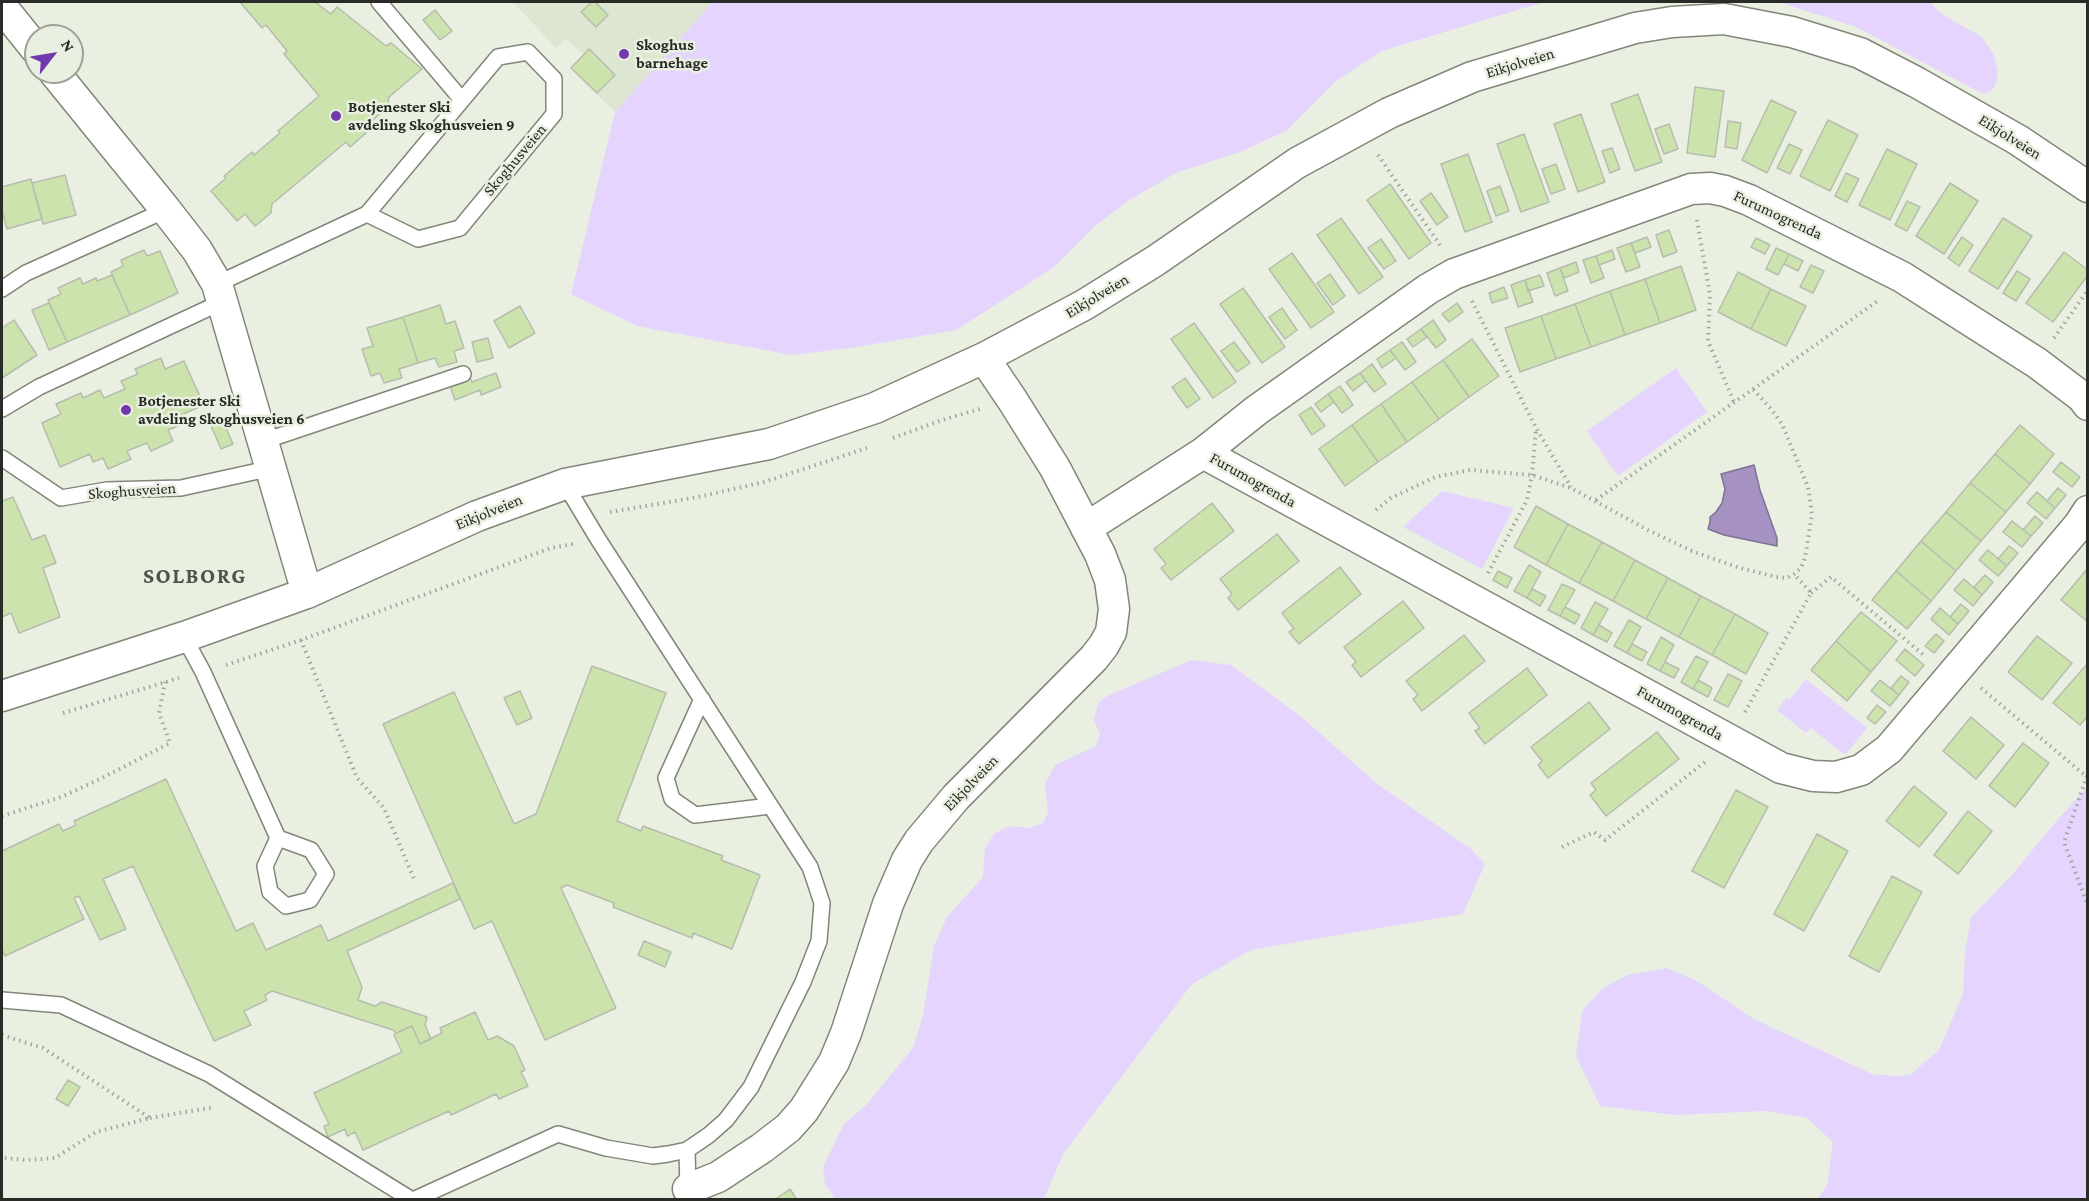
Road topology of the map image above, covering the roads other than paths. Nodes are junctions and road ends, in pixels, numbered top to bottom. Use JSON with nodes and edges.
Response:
{"nodes":[{"id":1,"x":379,"y":2,"type":"edge"},
{"id":2,"x":2,"y":7,"type":"edge"},
{"id":3,"x":24,"y":34,"type":"edge"},
{"id":4,"x":64,"y":84,"type":"edge"},
{"id":5,"x":462,"y":100,"type":"junction"},
{"id":6,"x":2088,"y":188,"type":"edge"},
{"id":7,"x":166,"y":210,"type":"junction"},
{"id":8,"x":367,"y":214,"type":"junction"},
{"id":9,"x":2,"y":289,"type":"edge"},
{"id":10,"x":220,"y":293,"type":"junction"},
{"id":11,"x":984,"y":358,"type":"junction"},
{"id":12,"x":463,"y":374,"type":"dead end"},
{"id":13,"x":2088,"y":405,"type":"edge"},
{"id":14,"x":2,"y":409,"type":"edge"},
{"id":15,"x":1203,"y":453,"type":"junction"},
{"id":16,"x":268,"y":454,"type":"junction"},
{"id":17,"x":2,"y":458,"type":"edge"},
{"id":18,"x":565,"y":484,"type":"junction"},
{"id":19,"x":2088,"y":511,"type":"edge"},
{"id":20,"x":1086,"y":528,"type":"junction"},
{"id":21,"x":307,"y":593,"type":"junction"},
{"id":22,"x":184,"y":637,"type":"junction"},
{"id":23,"x":2,"y":696,"type":"edge"},
{"id":24,"x":702,"y":699,"type":"junction"},
{"id":25,"x":770,"y":806,"type":"junction"},
{"id":26,"x":278,"y":838,"type":"junction"},
{"id":27,"x":2,"y":1000,"type":"edge"},
{"id":28,"x":687,"y":1150,"type":"junction"},
{"id":29,"x":688,"y":1194,"type":"edge"},
{"id":30,"x":413,"y":1200,"type":"edge"}],
"edges":[{"from":1,"to":5,"type":"lane"},
{"from":2,"to":3,"type":"street"},
{"from":4,"to":7,"type":"street"},
{"from":5,"to":8,"type":"lane","name":"Skoghusveien"},
{"from":5,"to":8,"type":"lane","name":"Skoghusveien"},
{"from":6,"to":11,"type":"street","name":"Eikjolveien"},
{"from":7,"to":9,"type":"lane"},
{"from":7,"to":10,"type":"street"},
{"from":8,"to":10,"type":"lane","name":"Skoghusveien"},
{"from":10,"to":14,"type":"lane","name":"Skoghusveien"},
{"from":10,"to":16,"type":"street"},
{"from":11,"to":18,"type":"street","name":"Eikjolveien"},
{"from":11,"to":20,"type":"street","name":"Eikjolveien"},
{"from":12,"to":16,"type":"lane","name":"Skoghusveien"},
{"from":13,"to":15,"type":"street","name":"Furumogrenda"},
{"from":15,"to":19,"type":"street","name":"Furumogrenda"},
{"from":15,"to":20,"type":"street","name":"Furumogrenda"},
{"from":16,"to":17,"type":"lane","name":"Skoghusveien"},
{"from":16,"to":21,"type":"street"},
{"from":18,"to":21,"type":"street","name":"Eikjolveien"},
{"from":18,"to":24,"type":"lane"},
{"from":20,"to":29,"type":"street","name":"Eikjolveien"},
{"from":21,"to":22,"type":"street","name":"Eikjolveien"},
{"from":22,"to":23,"type":"street","name":"Eikjolveien"},
{"from":22,"to":26,"type":"lane"},
{"from":24,"to":25,"type":"lane"},
{"from":24,"to":25,"type":"lane"},
{"from":25,"to":28,"type":"lane"},
{"from":26,"to":26,"type":"lane"},
{"from":27,"to":30,"type":"lane"},
{"from":28,"to":29,"type":"lane","name":"Eikjolveien"},
{"from":28,"to":30,"type":"lane"}]}
